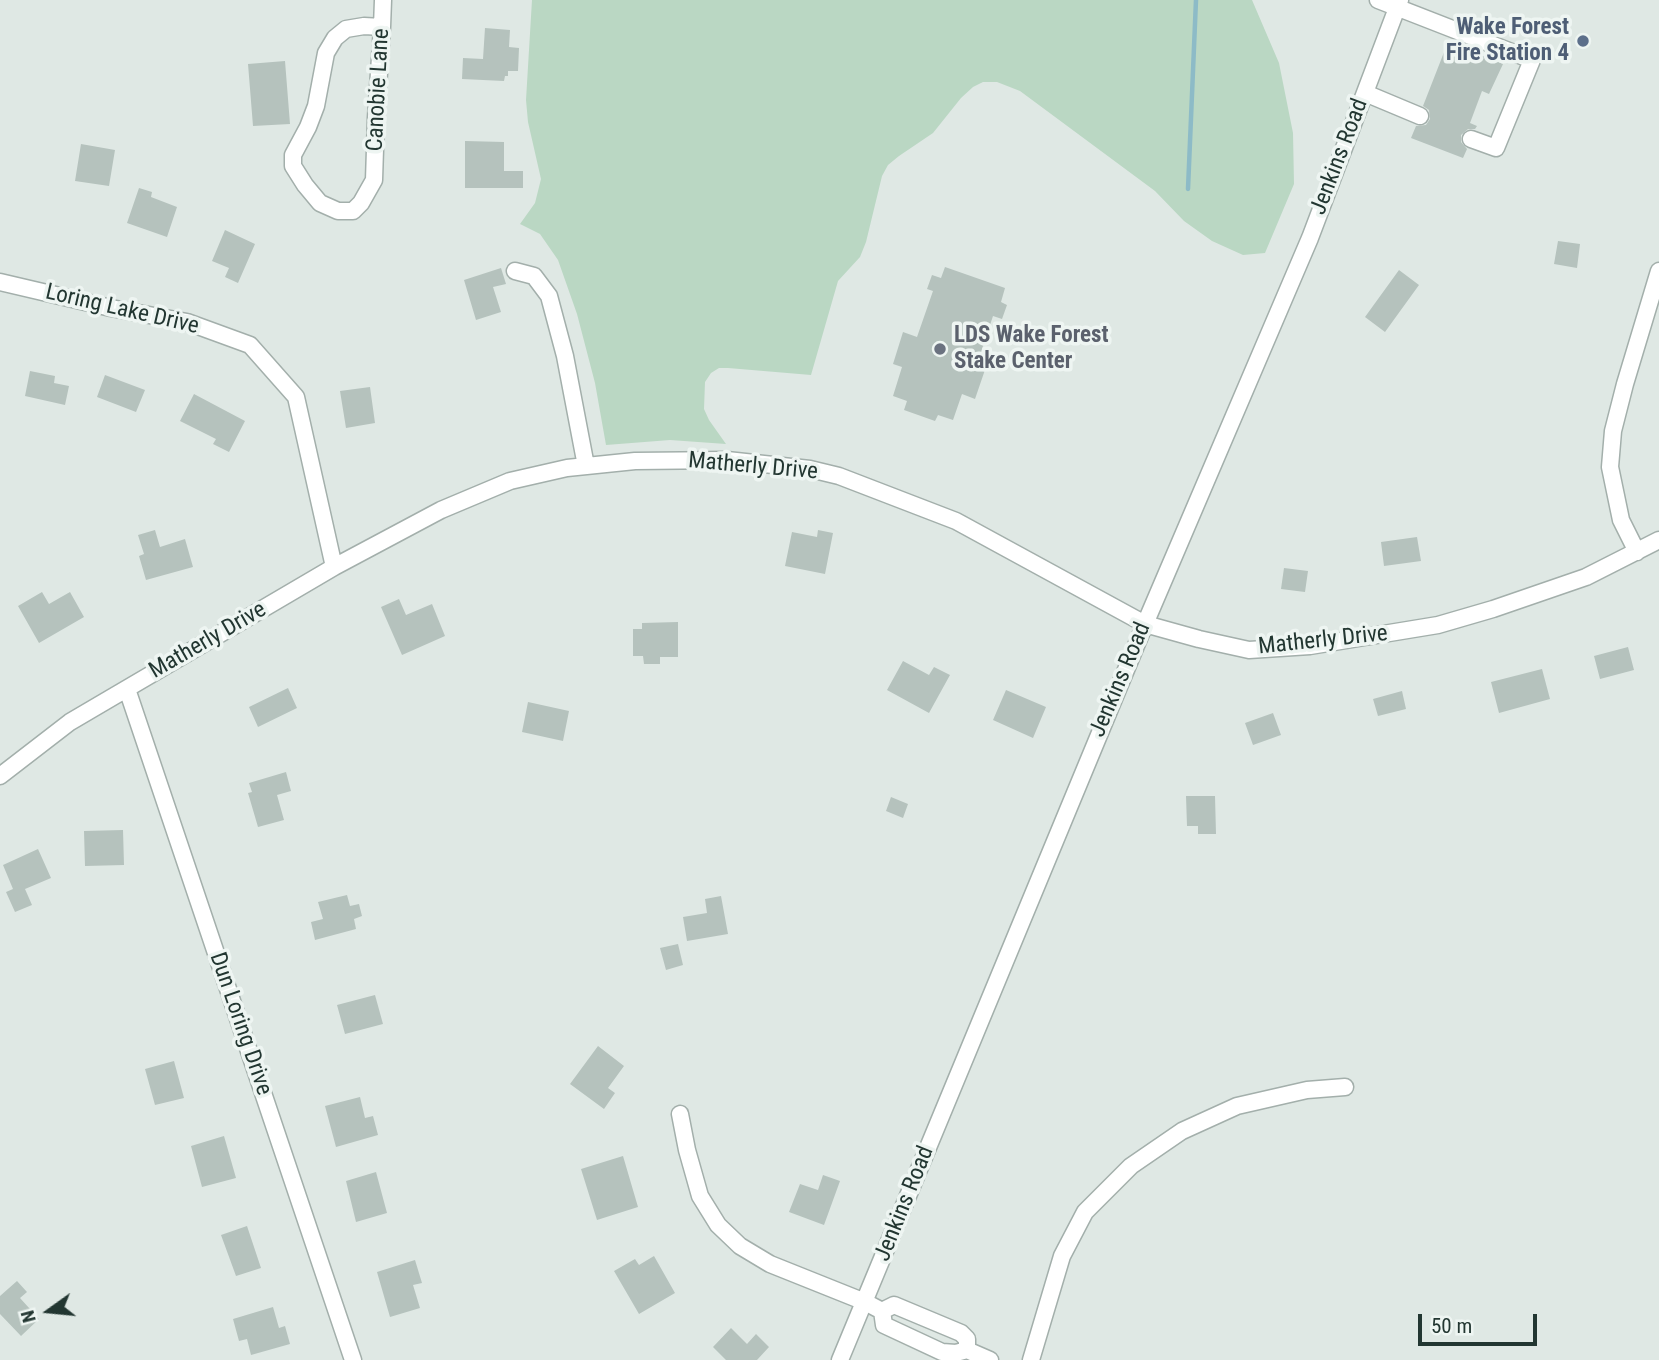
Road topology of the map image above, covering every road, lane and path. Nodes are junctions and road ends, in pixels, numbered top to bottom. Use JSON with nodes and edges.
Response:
{"nodes":[{"id":1,"x":383,"y":0,"type":"edge"},
{"id":2,"x":1378,"y":0,"type":"edge"},
{"id":3,"x":1398,"y":4,"type":"edge"},
{"id":4,"x":382,"y":27,"type":"junction"},
{"id":5,"x":1365,"y":93,"type":"junction"},
{"id":6,"x":1420,"y":116,"type":"dead end"},
{"id":7,"x":1471,"y":139,"type":"dead end"},
{"id":8,"x":515,"y":271,"type":"dead end"},
{"id":9,"x":1659,"y":271,"type":"edge"},
{"id":10,"x":0,"y":282,"type":"edge"},
{"id":11,"x":586,"y":466,"type":"junction"},
{"id":12,"x":1659,"y":540,"type":"edge"},
{"id":13,"x":1637,"y":552,"type":"junction"},
{"id":14,"x":334,"y":567,"type":"junction"},
{"id":15,"x":1144,"y":624,"type":"junction"},
{"id":16,"x":127,"y":689,"type":"junction"},
{"id":17,"x":0,"y":776,"type":"edge"},
{"id":18,"x":1345,"y":1087,"type":"dead end"},
{"id":19,"x":680,"y":1114,"type":"dead end"},
{"id":20,"x":865,"y":1302,"type":"junction"},
{"id":21,"x":881,"y":1311,"type":"junction"},
{"id":22,"x":967,"y":1350,"type":"junction"},
{"id":23,"x":353,"y":1360,"type":"edge"},
{"id":24,"x":841,"y":1360,"type":"edge"},
{"id":25,"x":990,"y":1360,"type":"edge"},
{"id":26,"x":1031,"y":1360,"type":"edge"}],
"edges":[{"from":1,"to":4,"type":"street","name":"Canobie Lane"},
{"from":2,"to":3,"type":"street"},
{"from":3,"to":5,"type":"street","name":"Jenkins Road"},
{"from":3,"to":7,"type":"street"},
{"from":4,"to":4,"type":"street","name":"Canobie Lane"},
{"from":5,"to":6,"type":"street"},
{"from":5,"to":15,"type":"street","name":"Jenkins Road"},
{"from":8,"to":11,"type":"street"},
{"from":9,"to":13,"type":"street"},
{"from":10,"to":14,"type":"street","name":"Loring Lake Drive"},
{"from":11,"to":14,"type":"street","name":"Matherly Drive"},
{"from":11,"to":15,"type":"street","name":"Matherly Drive"},
{"from":12,"to":13,"type":"street","name":"Matherly Drive"},
{"from":13,"to":15,"type":"street","name":"Matherly Drive"},
{"from":14,"to":16,"type":"street","name":"Matherly Drive"},
{"from":15,"to":20,"type":"street","name":"Jenkins Road"},
{"from":16,"to":17,"type":"street","name":"Matherly Drive"},
{"from":16,"to":23,"type":"street","name":"Dun Loring Drive"},
{"from":18,"to":26,"type":"street"},
{"from":19,"to":20,"type":"street"},
{"from":20,"to":21,"type":"street"},
{"from":20,"to":24,"type":"street","name":"Jenkins Road"},
{"from":21,"to":22,"type":"street"},
{"from":21,"to":22,"type":"street"},
{"from":22,"to":25,"type":"street"}]}
